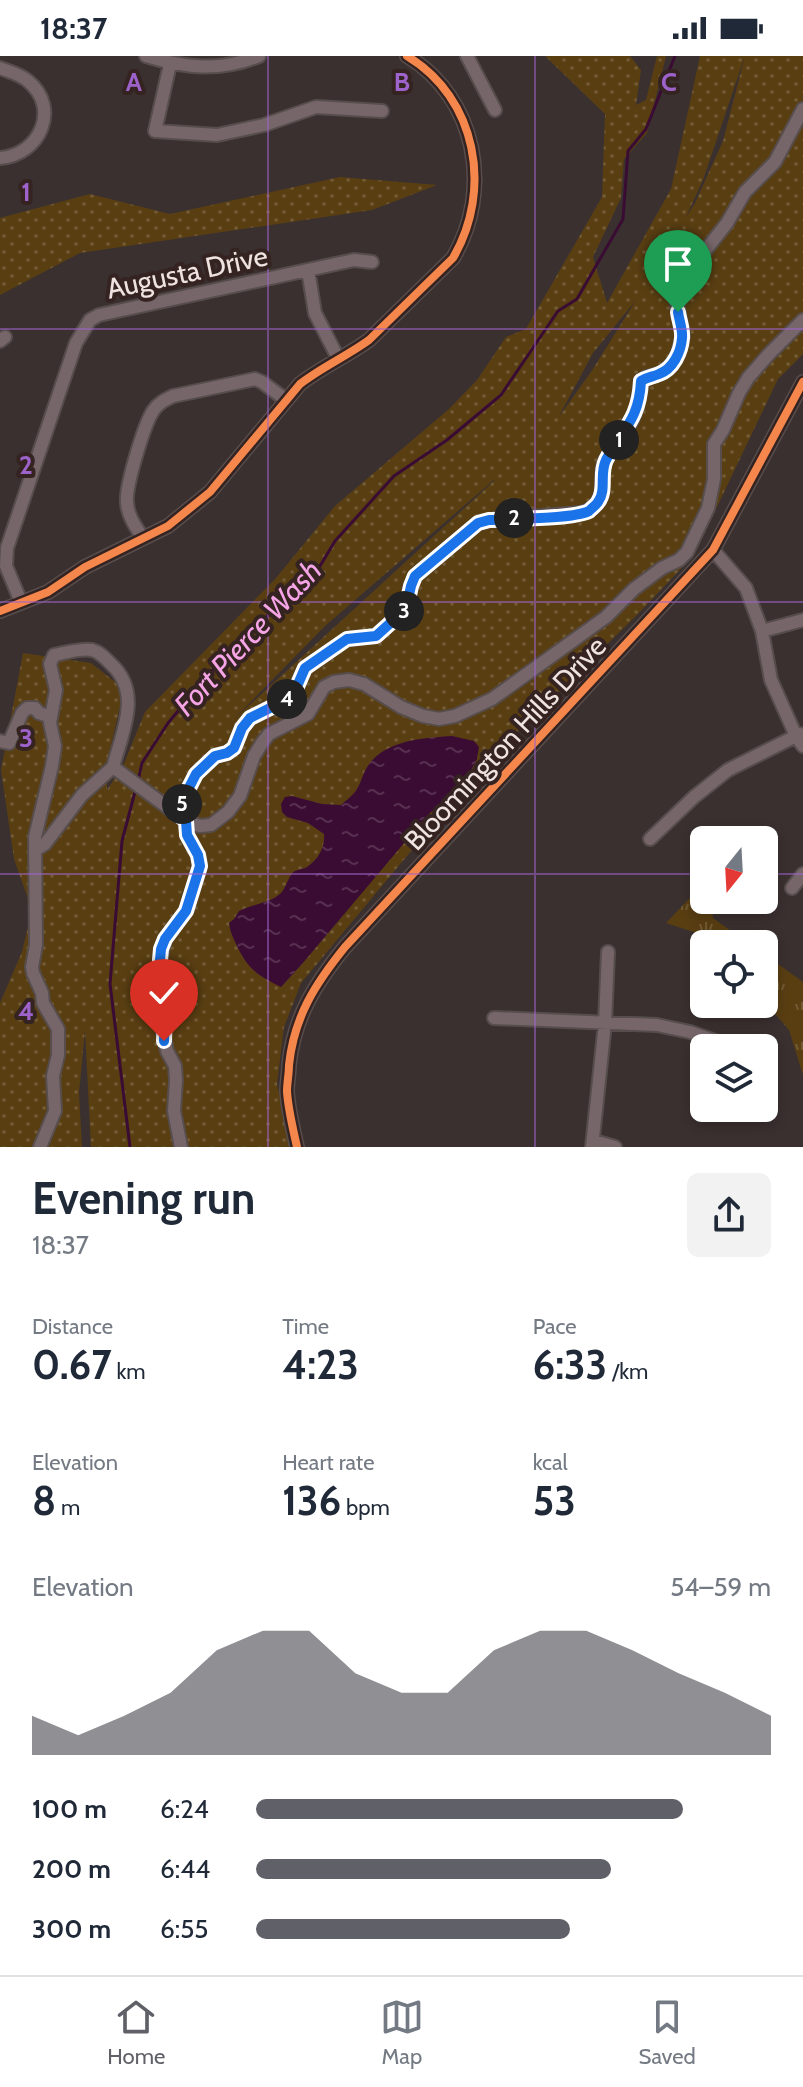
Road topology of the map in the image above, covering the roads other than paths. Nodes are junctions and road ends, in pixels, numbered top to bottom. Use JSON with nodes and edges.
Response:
{"nodes":[{"id":1,"x":146,"y":56,"type":"edge"},
{"id":2,"x":259,"y":56,"type":"edge"},
{"id":3,"x":407,"y":56,"type":"edge"},
{"id":4,"x":467,"y":56,"type":"edge"},
{"id":5,"x":170,"y":64,"type":"junction"},
{"id":6,"x":0,"y":68,"type":"edge"},
{"id":7,"x":803,"y":109,"type":"edge"},
{"id":8,"x":495,"y":110,"type":"dead end"},
{"id":9,"x":382,"y":111,"type":"dead end"},
{"id":10,"x":0,"y":158,"type":"edge"},
{"id":11,"x":372,"y":262,"type":"dead end"},
{"id":12,"x":308,"y":270,"type":"junction"},
{"id":13,"x":803,"y":320,"type":"edge"},
{"id":14,"x":338,"y":358,"type":"junction"},
{"id":15,"x":803,"y":382,"type":"edge"},
{"id":16,"x":286,"y":400,"type":"junction"},
{"id":17,"x":143,"y":538,"type":"junction"},
{"id":18,"x":713,"y":550,"type":"junction"},
{"id":19,"x":21,"y":602,"type":"junction"},
{"id":20,"x":0,"y":611,"type":"edge"},
{"id":21,"x":803,"y":620,"type":"edge"},
{"id":22,"x":762,"y":631,"type":"junction"},
{"id":23,"x":51,"y":717,"type":"junction"},
{"id":24,"x":801,"y":738,"type":"edge"},
{"id":25,"x":0,"y":741,"type":"edge"},
{"id":26,"x":116,"y":770,"type":"junction"},
{"id":27,"x":181,"y":817,"type":"junction"},
{"id":28,"x":650,"y":839,"type":"dead end"},
{"id":29,"x":35,"y":850,"type":"junction"},
{"id":30,"x":803,"y":874,"type":"edge"},
{"id":31,"x":792,"y":888,"type":"dead end"},
{"id":32,"x":608,"y":952,"type":"dead end"},
{"id":33,"x":494,"y":1018,"type":"dead end"},
{"id":34,"x":605,"y":1023,"type":"junction"},
{"id":35,"x":696,"y":1034,"type":"edge"},
{"id":36,"x":593,"y":1144,"type":"edge"},
{"id":37,"x":40,"y":1147,"type":"edge"},
{"id":38,"x":181,"y":1147,"type":"edge"},
{"id":39,"x":297,"y":1147,"type":"edge"},
{"id":40,"x":615,"y":1147,"type":"edge"}],
"edges":[{"from":1,"to":5,"type":"street"},
{"from":2,"to":5,"type":"street"},
{"from":3,"to":14,"type":"street"},
{"from":4,"to":8,"type":"street"},
{"from":5,"to":9,"type":"street"},
{"from":6,"to":10,"type":"street"},
{"from":7,"to":27,"type":"street"},
{"from":11,"to":12,"type":"street"},
{"from":12,"to":14,"type":"street"},
{"from":12,"to":19,"type":"street","name":"Augusta Drive"},
{"from":13,"to":27,"type":"street"},
{"from":14,"to":16,"type":"street"},
{"from":15,"to":18,"type":"street","name":"Bloomington Hills Drive"},
{"from":16,"to":17,"type":"street"},
{"from":16,"to":17,"type":"street"},
{"from":17,"to":19,"type":"street"},
{"from":18,"to":22,"type":"street"},
{"from":18,"to":39,"type":"street","name":"Bloomington Hills Drive"},
{"from":19,"to":20,"type":"street"},
{"from":21,"to":22,"type":"street"},
{"from":22,"to":24,"type":"street"},
{"from":23,"to":25,"type":"street"},
{"from":23,"to":26,"type":"street"},
{"from":23,"to":29,"type":"street"},
{"from":24,"to":28,"type":"street"},
{"from":26,"to":27,"type":"street"},
{"from":26,"to":29,"type":"street"},
{"from":27,"to":38,"type":"street"},
{"from":29,"to":37,"type":"street"},
{"from":30,"to":31,"type":"street"},
{"from":32,"to":34,"type":"street"},
{"from":33,"to":34,"type":"street"},
{"from":34,"to":35,"type":"street"},
{"from":34,"to":36,"type":"street"},
{"from":36,"to":40,"type":"street"}]}
